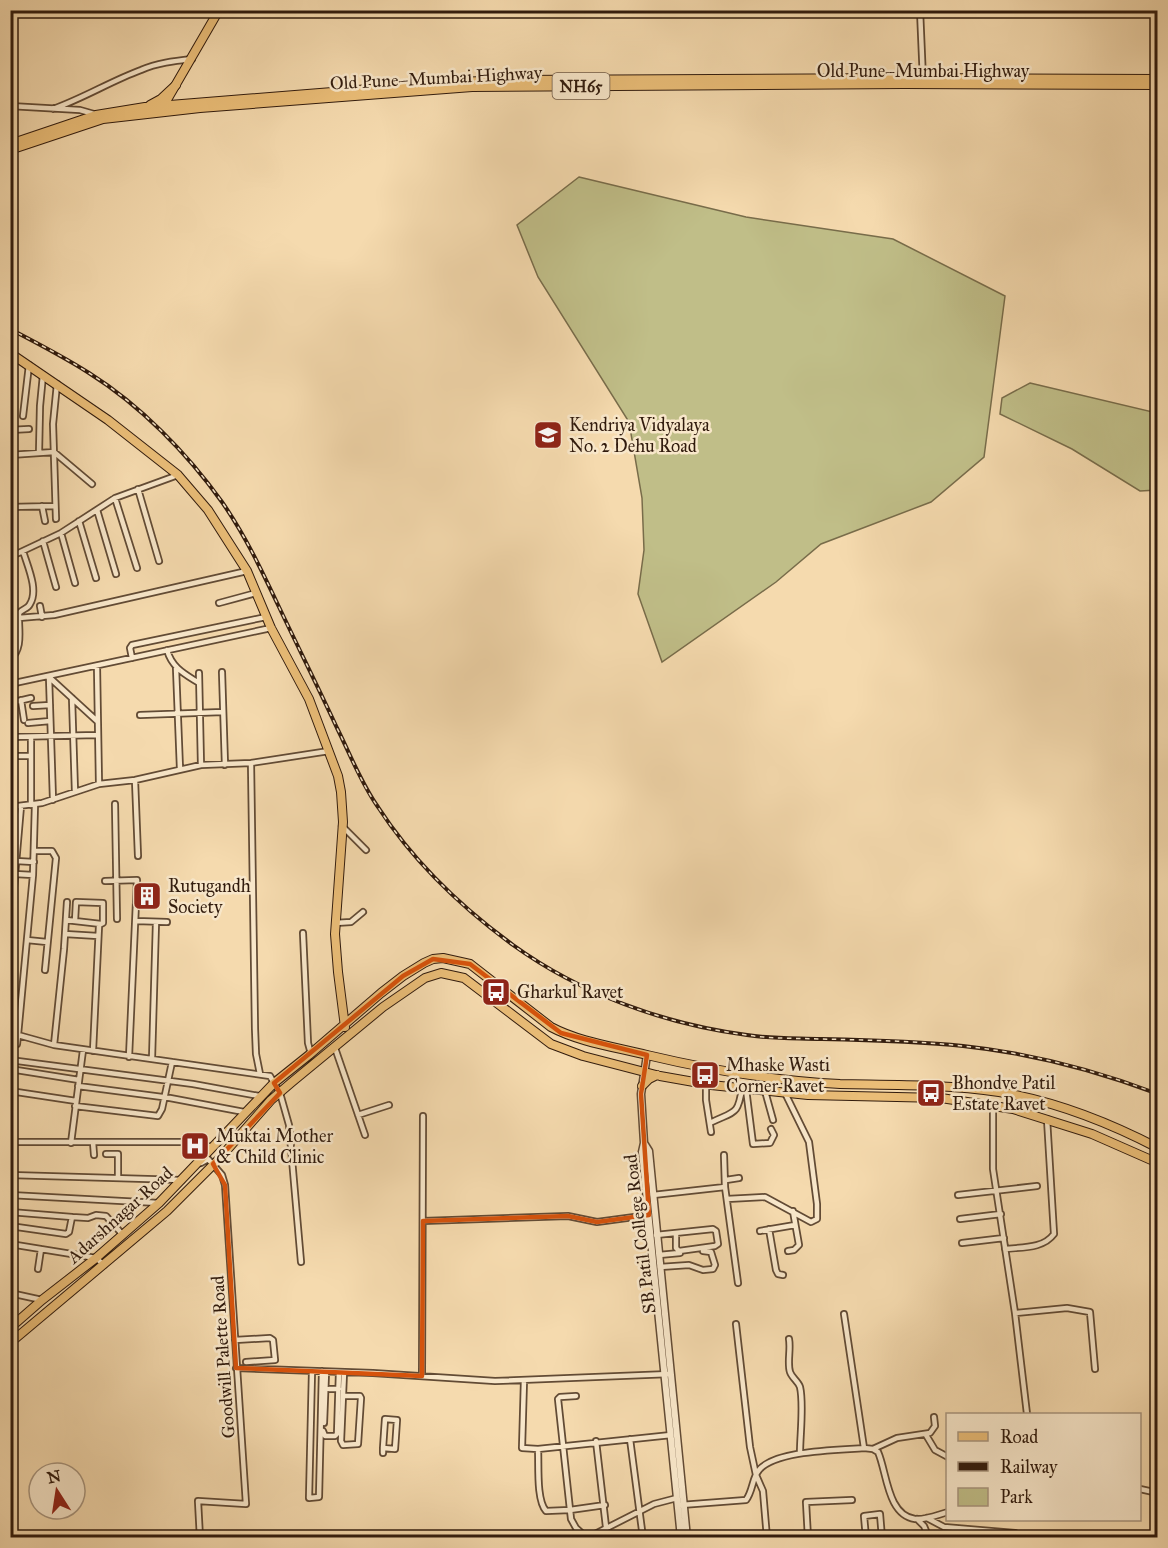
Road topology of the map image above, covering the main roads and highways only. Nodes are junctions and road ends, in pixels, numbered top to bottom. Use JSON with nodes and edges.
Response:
{"nodes":[{"id":1,"x":219,"y":10,"type":"edge"},
{"id":2,"x":1158,"y":79,"type":"edge"},
{"id":3,"x":923,"y":81,"type":"junction"},
{"id":4,"x":1158,"y":85,"type":"edge"},
{"id":5,"x":176,"y":86,"type":"junction"},
{"id":6,"x":192,"y":102,"type":"junction"},
{"id":7,"x":146,"y":107,"type":"junction"},
{"id":8,"x":164,"y":108,"type":"junction"},
{"id":9,"x":100,"y":117,"type":"junction"},
{"id":10,"x":10,"y":144,"type":"edge"},
{"id":11,"x":10,"y":150,"type":"edge"},
{"id":12,"x":13,"y":354,"type":"edge"},
{"id":13,"x":345,"y":1023,"type":"junction"},
{"id":14,"x":347,"y":1037,"type":"junction"},
{"id":15,"x":657,"y":1075,"type":"junction"},
{"id":16,"x":642,"y":1086,"type":"road end"},
{"id":17,"x":1158,"y":1148,"type":"edge"},
{"id":18,"x":1158,"y":1163,"type":"edge"},
{"id":19,"x":10,"y":1328,"type":"edge"},
{"id":20,"x":10,"y":1343,"type":"edge"}],
"edges":[{"from":1,"to":5,"type":"main road"},
{"from":2,"to":3,"type":"main road","name":"Old Pune–Mumbai Highway","number":"NH65"},
{"from":3,"to":4,"type":"main road","name":"Old Pune–Mumbai Highway","number":"NH65"},
{"from":3,"to":6,"type":"main road","name":"Old Pune–Mumbai Highway","number":"NH65"},
{"from":3,"to":8,"type":"main road","name":"Old Pune–Mumbai Highway","number":"NH65"},
{"from":5,"to":6,"type":"main road"},
{"from":5,"to":7,"type":"main road"},
{"from":5,"to":8,"type":"main road"},
{"from":6,"to":8,"type":"main road","name":"Old Pune–Mumbai Highway","number":"NH65"},
{"from":7,"to":8,"type":"main road","name":"Old Pune–Mumbai Highway","number":"NH65"},
{"from":7,"to":9,"type":"main road","name":"Old Pune–Mumbai Highway","number":"NH65"},
{"from":8,"to":9,"type":"main road","name":"Old Pune–Mumbai Highway","number":"NH65"},
{"from":9,"to":10,"type":"main road","name":"Old Pune–Mumbai Highway","number":"NH65"},
{"from":9,"to":11,"type":"main road","name":"Old Pune–Mumbai Highway","number":"NH65"},
{"from":12,"to":13,"type":"main road"},
{"from":13,"to":14,"type":"main road"},
{"from":13,"to":17,"type":"main road","name":"Adarshnagar Road"},
{"from":13,"to":19,"type":"main road","name":"Adarshnagar Road"},
{"from":14,"to":15,"type":"main road","name":"Adarshnagar Road"},
{"from":14,"to":20,"type":"main road","name":"Adarshnagar Road"},
{"from":15,"to":16,"type":"main road"},
{"from":15,"to":18,"type":"main road","name":"Adarshnagar Road"}]}
